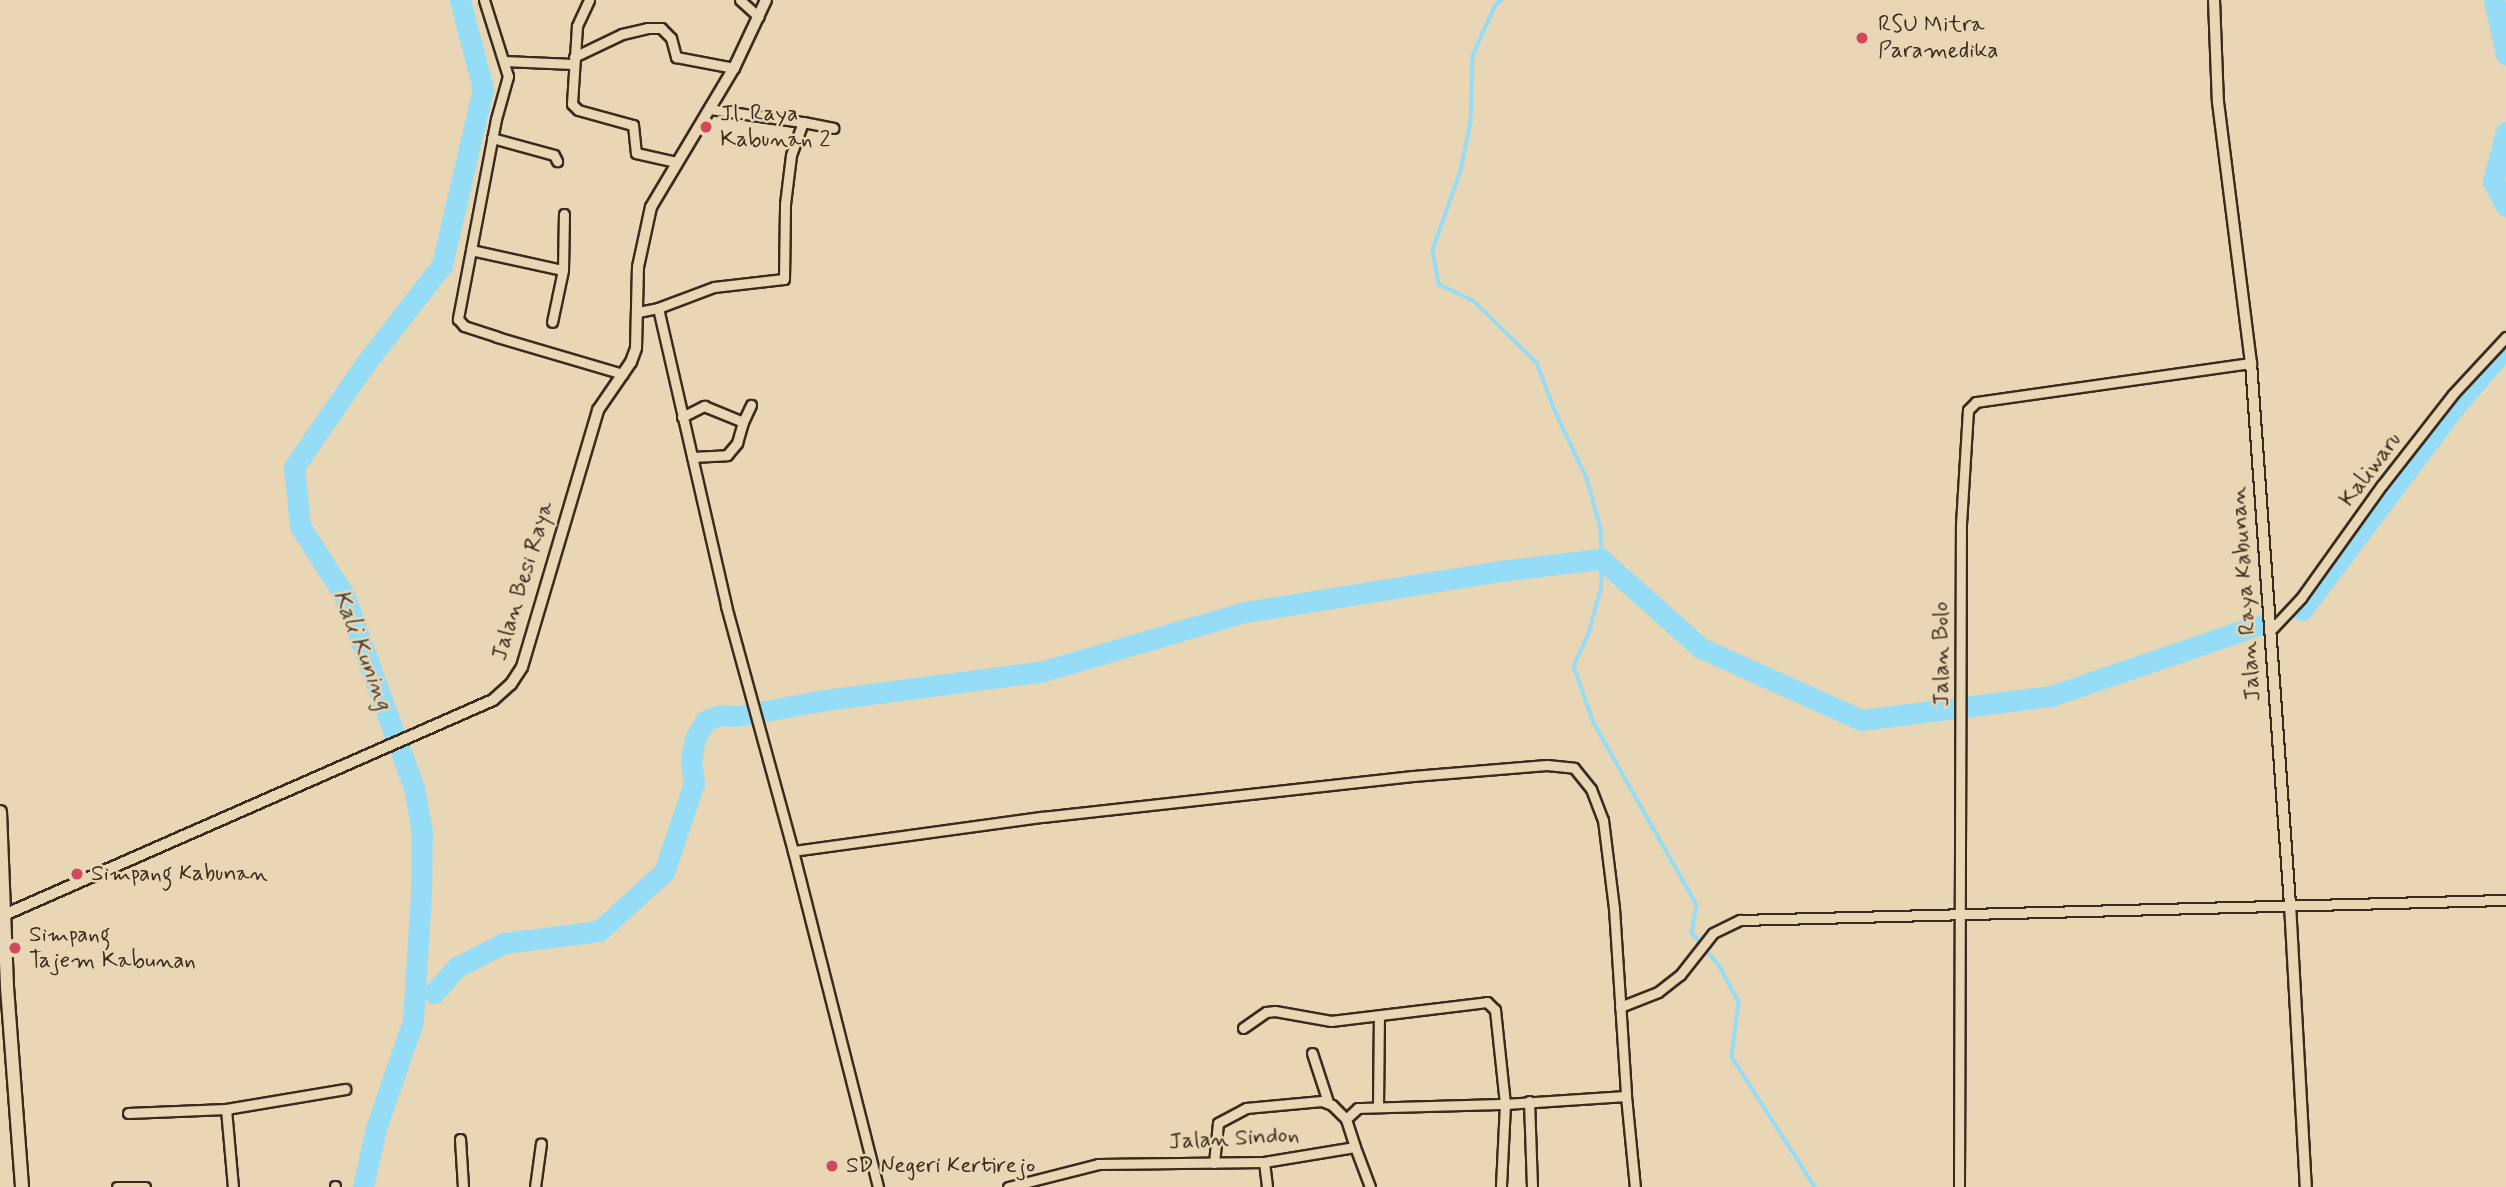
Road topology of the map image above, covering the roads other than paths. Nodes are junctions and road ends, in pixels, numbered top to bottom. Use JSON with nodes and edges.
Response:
{"nodes":[{"id":1,"x":484,"y":0,"type":"edge"},
{"id":2,"x":589,"y":0,"type":"edge"},
{"id":3,"x":740,"y":0,"type":"edge"},
{"id":4,"x":766,"y":0,"type":"edge"},
{"id":5,"x":2214,"y":0,"type":"edge"},
{"id":6,"x":759,"y":17,"type":"junction"},
{"id":7,"x":504,"y":61,"type":"junction"},
{"id":8,"x":573,"y":61,"type":"junction"},
{"id":9,"x":734,"y":68,"type":"junction"},
{"id":10,"x":709,"y":109,"type":"junction"},
{"id":11,"x":803,"y":122,"type":"junction"},
{"id":12,"x":834,"y":128,"type":"dead end"},
{"id":13,"x":492,"y":138,"type":"junction"},
{"id":14,"x":557,"y":161,"type":"dead end"},
{"id":15,"x":676,"y":162,"type":"junction"},
{"id":16,"x":564,"y":214,"type":"dead end"},
{"id":17,"x":471,"y":250,"type":"junction"},
{"id":18,"x":563,"y":270,"type":"junction"},
{"id":19,"x":658,"y":308,"type":"junction"},
{"id":20,"x":638,"y":312,"type":"junction"},
{"id":21,"x":552,"y":322,"type":"dead end"},
{"id":22,"x":2506,"y":337,"type":"edge"},
{"id":23,"x":2251,"y":363,"type":"junction"},
{"id":24,"x":623,"y":374,"type":"junction"},
{"id":25,"x":751,"y":405,"type":"dead end"},
{"id":26,"x":682,"y":417,"type":"junction"},
{"id":27,"x":743,"y":422,"type":"junction"},
{"id":28,"x":692,"y":457,"type":"junction"},
{"id":29,"x":2272,"y":630,"type":"junction"},
{"id":30,"x":0,"y":812,"type":"edge"},
{"id":31,"x":793,"y":851,"type":"junction"},
{"id":32,"x":2506,"y":900,"type":"edge"},
{"id":33,"x":2290,"y":904,"type":"junction"},
{"id":34,"x":1962,"y":912,"type":"junction"},
{"id":35,"x":4,"y":915,"type":"junction"},
{"id":36,"x":1620,"y":1007,"type":"junction"},
{"id":37,"x":1379,"y":1017,"type":"junction"},
{"id":38,"x":1242,"y":1028,"type":"dead end"},
{"id":39,"x":1312,"y":1053,"type":"dead end"},
{"id":40,"x":345,"y":1089,"type":"dead end"},
{"id":41,"x":1626,"y":1096,"type":"junction"},
{"id":42,"x":1529,"y":1101,"type":"junction"},
{"id":43,"x":1328,"y":1102,"type":"junction"},
{"id":44,"x":1505,"y":1104,"type":"junction"},
{"id":45,"x":1378,"y":1107,"type":"junction"},
{"id":46,"x":226,"y":1109,"type":"junction"},
{"id":47,"x":128,"y":1113,"type":"dead end"},
{"id":48,"x":1346,"y":1119,"type":"junction"},
{"id":49,"x":460,"y":1139,"type":"dead end"},
{"id":50,"x":541,"y":1143,"type":"dead end"},
{"id":51,"x":1355,"y":1147,"type":"junction"},
{"id":52,"x":1264,"y":1162,"type":"junction"},
{"id":53,"x":1214,"y":1163,"type":"junction"},
{"id":54,"x":22,"y":1187,"type":"edge"},
{"id":55,"x":117,"y":1187,"type":"edge"},
{"id":56,"x":145,"y":1187,"type":"edge"},
{"id":57,"x":233,"y":1187,"type":"edge"},
{"id":58,"x":463,"y":1187,"type":"edge"},
{"id":59,"x":535,"y":1187,"type":"edge"},
{"id":60,"x":878,"y":1187,"type":"edge"},
{"id":61,"x":1008,"y":1187,"type":"edge"},
{"id":62,"x":1267,"y":1187,"type":"edge"},
{"id":63,"x":1370,"y":1187,"type":"edge"},
{"id":64,"x":1502,"y":1187,"type":"edge"},
{"id":65,"x":1532,"y":1187,"type":"edge"},
{"id":66,"x":1635,"y":1187,"type":"edge"},
{"id":67,"x":1959,"y":1187,"type":"edge"},
{"id":68,"x":2306,"y":1187,"type":"edge"}],
"edges":[{"from":1,"to":7,"type":"street"},
{"from":2,"to":8,"type":"street"},
{"from":3,"to":6,"type":"street"},
{"from":4,"to":6,"type":"street","name":"Jalan Besi Raya"},
{"from":5,"to":23,"type":"street","name":"Jalan Raya Kabunan"},
{"from":6,"to":9,"type":"street","name":"Jalan Besi Raya"},
{"from":7,"to":8,"type":"street"},
{"from":7,"to":13,"type":"street"},
{"from":8,"to":9,"type":"street"},
{"from":8,"to":15,"type":"street"},
{"from":9,"to":10,"type":"street","name":"Jalan Besi Raya"},
{"from":10,"to":11,"type":"street"},
{"from":10,"to":15,"type":"street","name":"Jalan Besi Raya"},
{"from":11,"to":12,"type":"street"},
{"from":11,"to":19,"type":"street"},
{"from":13,"to":14,"type":"street"},
{"from":13,"to":17,"type":"street"},
{"from":15,"to":20,"type":"street","name":"Jalan Besi Raya"},
{"from":16,"to":18,"type":"street"},
{"from":17,"to":18,"type":"street"},
{"from":17,"to":24,"type":"street"},
{"from":18,"to":21,"type":"street"},
{"from":19,"to":20,"type":"street"},
{"from":19,"to":26,"type":"street"},
{"from":20,"to":24,"type":"street","name":"Jalan Besi Raya"},
{"from":22,"to":29,"type":"street","name":"Kaliwaru"},
{"from":23,"to":29,"type":"street","name":"Jalan Raya Kabunan"},
{"from":23,"to":34,"type":"street","name":"Jalan Bolo"},
{"from":24,"to":35,"type":"street","name":"Jalan Besi Raya"},
{"from":25,"to":27,"type":"street"},
{"from":26,"to":27,"type":"street"},
{"from":26,"to":28,"type":"street"},
{"from":27,"to":28,"type":"street"},
{"from":28,"to":31,"type":"street"},
{"from":29,"to":33,"type":"street","name":"Jalan Raya Kabunan"},
{"from":30,"to":35,"type":"main road"},
{"from":31,"to":36,"type":"street"},
{"from":31,"to":60,"type":"street"},
{"from":32,"to":33,"type":"street"},
{"from":33,"to":34,"type":"street"},
{"from":33,"to":68,"type":"street","name":"Jalan Raya Kabunan"},
{"from":34,"to":36,"type":"street"},
{"from":34,"to":67,"type":"street","name":"Jalan Bolo"},
{"from":35,"to":54,"type":"main road"},
{"from":36,"to":41,"type":"street"},
{"from":37,"to":38,"type":"street"},
{"from":37,"to":44,"type":"street"},
{"from":37,"to":45,"type":"street"},
{"from":39,"to":43,"type":"street"},
{"from":40,"to":46,"type":"street"},
{"from":41,"to":42,"type":"street"},
{"from":41,"to":66,"type":"street"},
{"from":42,"to":44,"type":"street"},
{"from":42,"to":65,"type":"street"},
{"from":43,"to":48,"type":"street"},
{"from":43,"to":53,"type":"street"},
{"from":44,"to":45,"type":"street"},
{"from":44,"to":64,"type":"street"},
{"from":45,"to":48,"type":"street"},
{"from":46,"to":47,"type":"street"},
{"from":46,"to":57,"type":"street"},
{"from":48,"to":51,"type":"street"},
{"from":49,"to":58,"type":"street"},
{"from":50,"to":59,"type":"street"},
{"from":51,"to":52,"type":"street","name":"Jalan Sindon"},
{"from":51,"to":63,"type":"street"},
{"from":52,"to":53,"type":"street","name":"Jalan Sindon"},
{"from":52,"to":62,"type":"street"},
{"from":53,"to":61,"type":"street","name":"Jalan Sindon"},
{"from":55,"to":56,"type":"street"}]}
